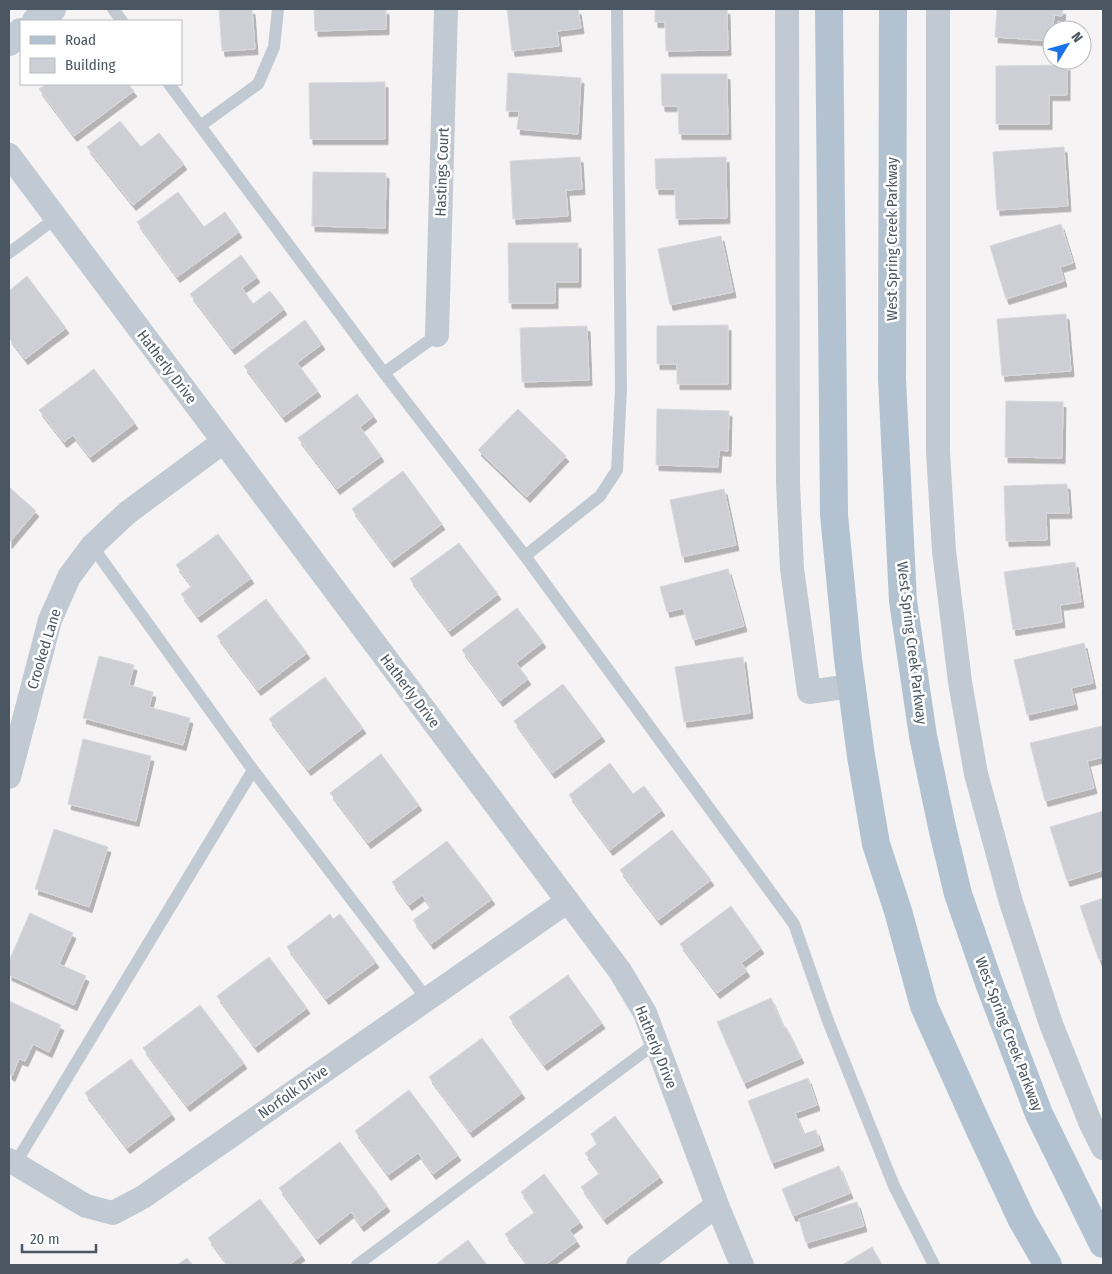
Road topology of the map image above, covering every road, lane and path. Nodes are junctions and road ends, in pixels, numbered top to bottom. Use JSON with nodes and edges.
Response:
{"nodes":[{"id":1,"x":52,"y":9,"type":"edge"},
{"id":2,"x":113,"y":9,"type":"edge"},
{"id":3,"x":278,"y":9,"type":"edge"},
{"id":4,"x":446,"y":9,"type":"edge"},
{"id":5,"x":617,"y":9,"type":"edge"},
{"id":6,"x":787,"y":9,"type":"edge"},
{"id":7,"x":829,"y":9,"type":"edge"},
{"id":8,"x":893,"y":9,"type":"edge"},
{"id":9,"x":938,"y":9,"type":"edge"},
{"id":10,"x":37,"y":20,"type":"edge"},
{"id":11,"x":121,"y":20,"type":"edge"},
{"id":12,"x":20,"y":33,"type":"edge"},
{"id":13,"x":9,"y":42,"type":"edge"},
{"id":14,"x":170,"y":85,"type":"edge"},
{"id":15,"x":200,"y":126,"type":"junction"},
{"id":16,"x":9,"y":155,"type":"edge"},
{"id":17,"x":56,"y":218,"type":"junction"},
{"id":18,"x":9,"y":253,"type":"edge"},
{"id":19,"x":438,"y":334,"type":"joint"},
{"id":20,"x":384,"y":373,"type":"junction"},
{"id":21,"x":223,"y":442,"type":"junction"},
{"id":22,"x":92,"y":546,"type":"junction"},
{"id":23,"x":525,"y":556,"type":"junction"},
{"id":24,"x":851,"y":686,"type":"junction"},
{"id":25,"x":253,"y":770,"type":"junction"},
{"id":26,"x":9,"y":777,"type":"edge"},
{"id":27,"x":568,"y":901,"type":"junction"},
{"id":28,"x":427,"y":999,"type":"junction"},
{"id":29,"x":656,"y":1043,"type":"junction"},
{"id":30,"x":1103,"y":1148,"type":"edge"},
{"id":31,"x":12,"y":1162,"type":"edge"},
{"id":32,"x":717,"y":1205,"type":"junction"},
{"id":33,"x":1103,"y":1244,"type":"edge"},
{"id":34,"x":357,"y":1265,"type":"edge"},
{"id":35,"x":638,"y":1265,"type":"edge"},
{"id":36,"x":742,"y":1265,"type":"edge"},
{"id":37,"x":934,"y":1265,"type":"edge"},
{"id":38,"x":1048,"y":1265,"type":"edge"}],
"edges":[{"from":1,"to":10,"type":"street"},
{"from":2,"to":11,"type":"lane"},
{"from":3,"to":15,"type":"lane"},
{"from":4,"to":19,"type":"street","name":"Hastings Court"},
{"from":5,"to":23,"type":"lane"},
{"from":6,"to":24,"type":"street"},
{"from":7,"to":24,"type":"main road"},
{"from":8,"to":33,"type":"main road","name":"West Spring Creek Parkway"},
{"from":9,"to":30,"type":"street"},
{"from":12,"to":13,"type":"street"},
{"from":14,"to":15,"type":"lane"},
{"from":15,"to":20,"type":"lane"},
{"from":16,"to":17,"type":"street","name":"Hatherly Drive"},
{"from":17,"to":18,"type":"lane"},
{"from":17,"to":21,"type":"street","name":"Hatherly Drive"},
{"from":19,"to":20,"type":"lane"},
{"from":20,"to":23,"type":"lane"},
{"from":21,"to":22,"type":"street","name":"Crooked Lane"},
{"from":21,"to":27,"type":"street","name":"Hatherly Drive"},
{"from":22,"to":25,"type":"lane"},
{"from":22,"to":26,"type":"street","name":"Crooked Lane"},
{"from":23,"to":37,"type":"lane"},
{"from":24,"to":38,"type":"main road"},
{"from":25,"to":28,"type":"lane"},
{"from":25,"to":31,"type":"lane"},
{"from":27,"to":28,"type":"street","name":"Norfolk Drive"},
{"from":27,"to":29,"type":"street","name":"Hatherly Drive"},
{"from":28,"to":31,"type":"street","name":"Norfolk Drive"},
{"from":29,"to":32,"type":"street","name":"Hatherly Drive"},
{"from":29,"to":34,"type":"lane"},
{"from":32,"to":35,"type":"street"},
{"from":32,"to":36,"type":"street","name":"Hatherly Drive"}]}
